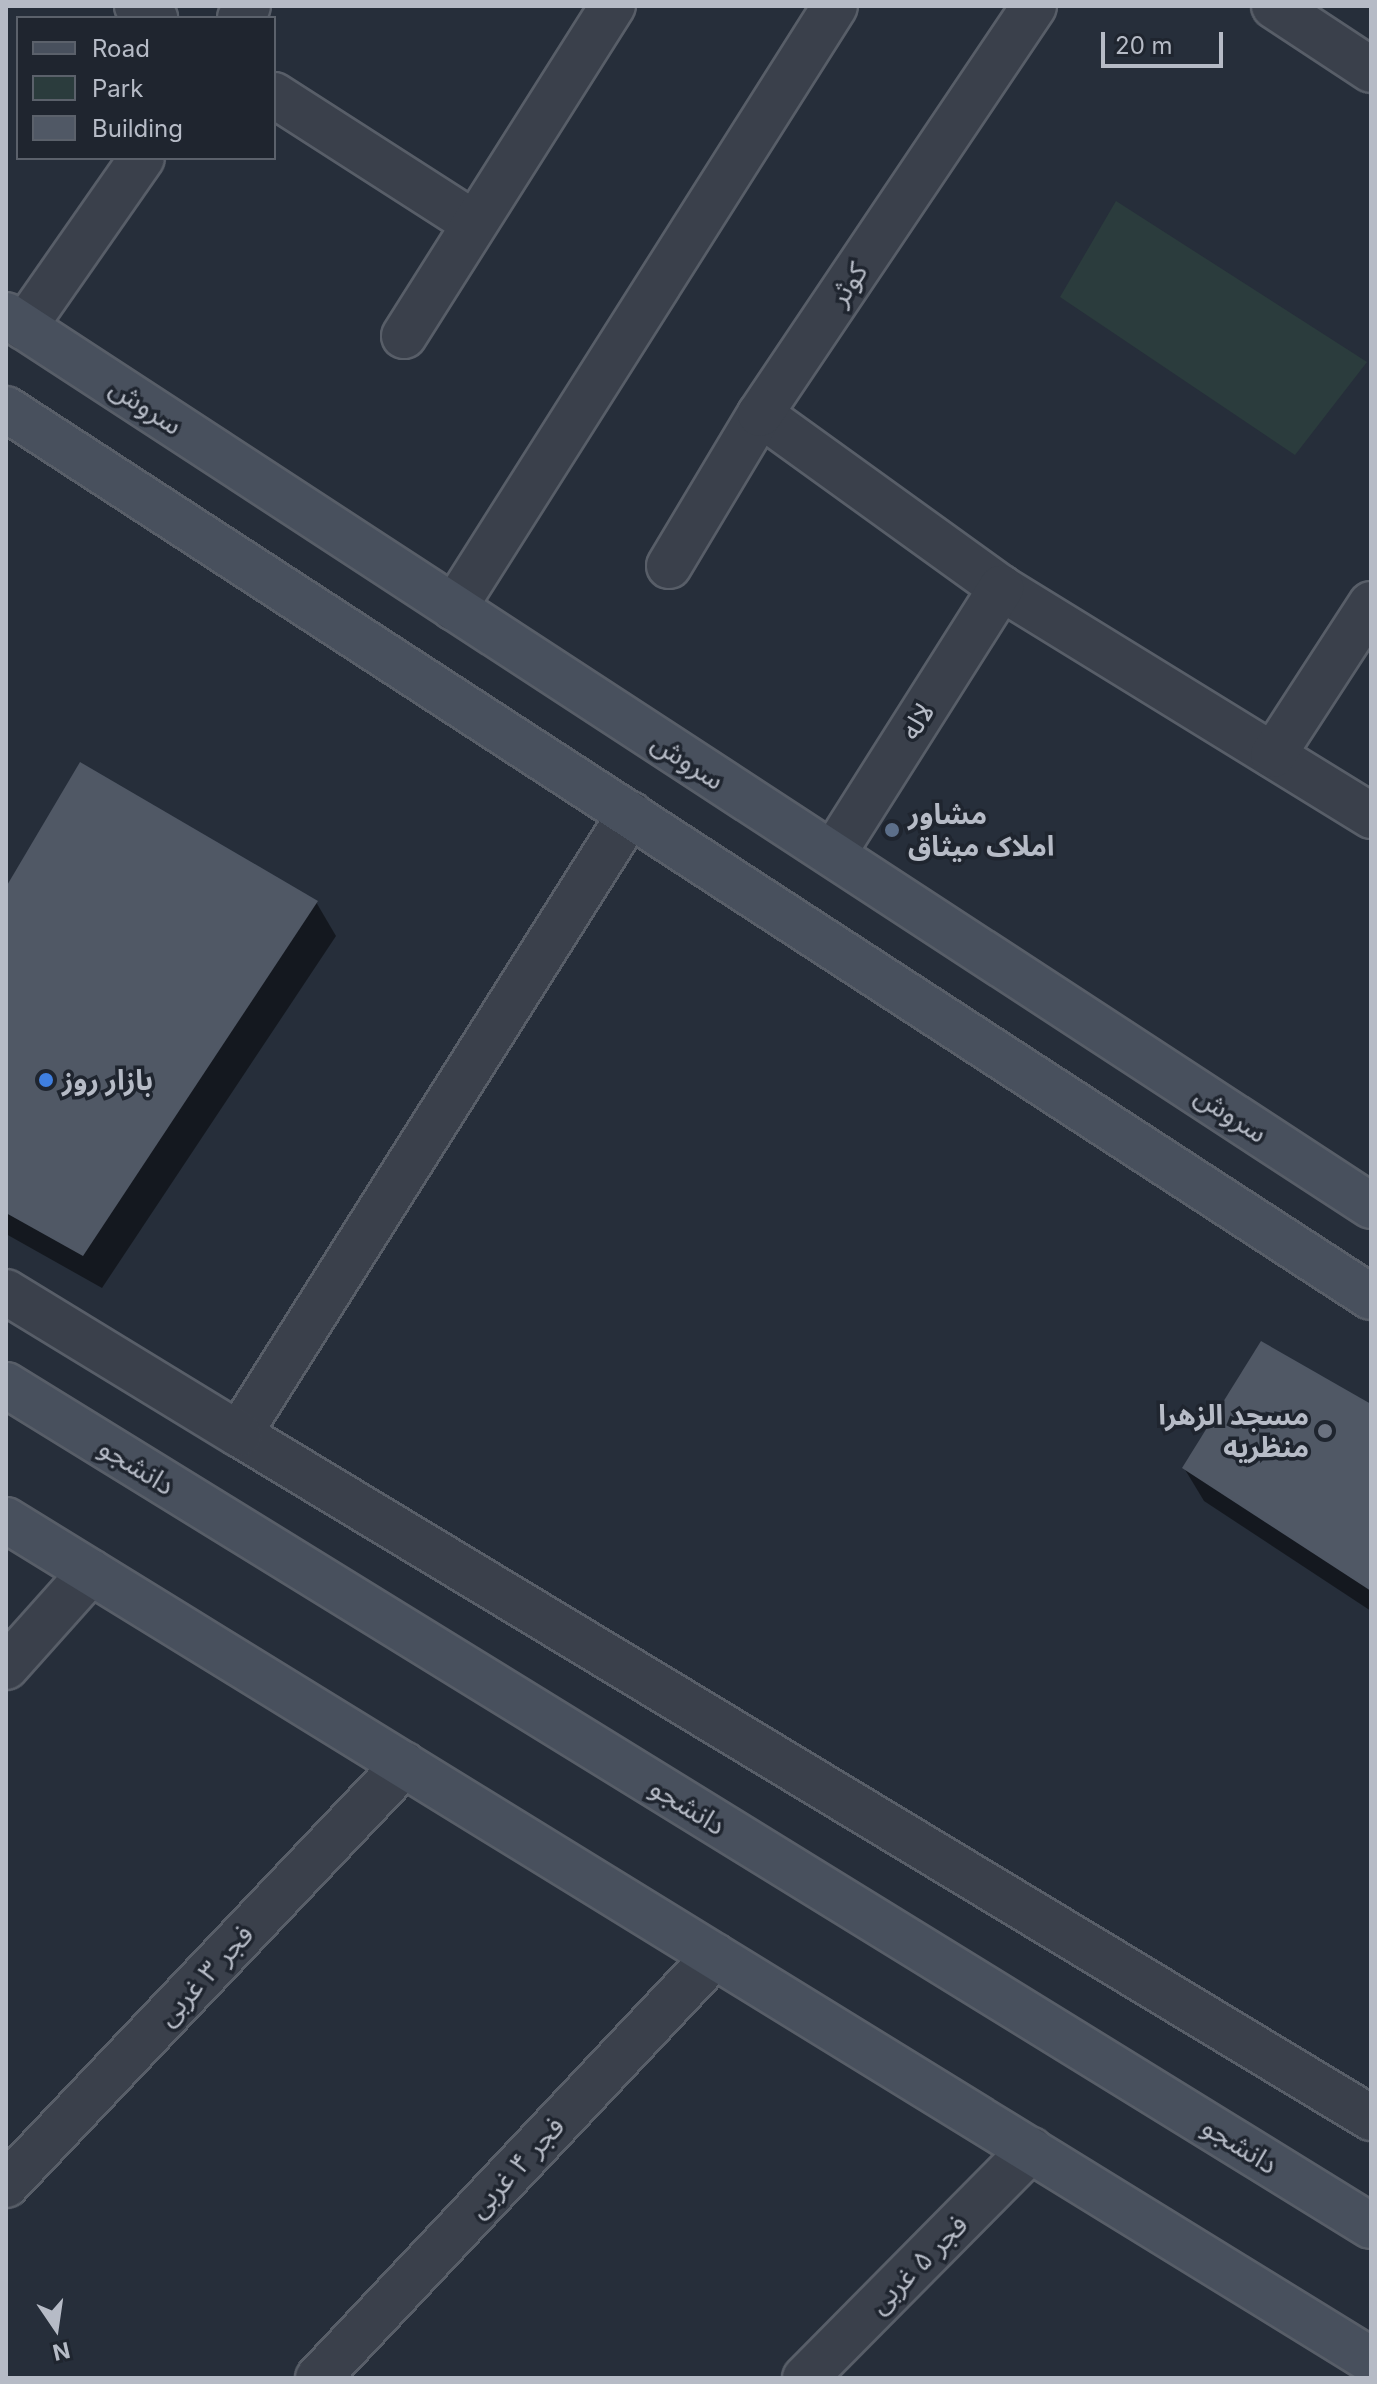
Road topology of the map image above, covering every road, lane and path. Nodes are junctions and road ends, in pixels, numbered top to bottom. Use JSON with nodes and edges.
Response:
{"nodes":[{"id":1,"x":613,"y":6,"type":"edge"},
{"id":2,"x":835,"y":6,"type":"edge"},
{"id":3,"x":1034,"y":6,"type":"edge"},
{"id":4,"x":1274,"y":6,"type":"edge"},
{"id":5,"x":1371,"y":70,"type":"edge"},
{"id":6,"x":276,"y":96,"type":"edge"},
{"id":7,"x":140,"y":160,"type":"edge"},
{"id":8,"x":473,"y":223,"type":"junction"},
{"id":9,"x":15,"y":321,"type":"edge"},
{"id":10,"x":404,"y":336,"type":"dead end"},
{"id":11,"x":6,"y":409,"type":"edge"},
{"id":12,"x":760,"y":414,"type":"junction"},
{"id":13,"x":669,"y":566,"type":"dead end"},
{"id":14,"x":1001,"y":588,"type":"junction"},
{"id":15,"x":1371,"y":604,"type":"edge"},
{"id":16,"x":454,"y":608,"type":"junction"},
{"id":17,"x":1273,"y":755,"type":"junction"},
{"id":18,"x":630,"y":814,"type":"junction"},
{"id":19,"x":1371,"y":816,"type":"edge"},
{"id":20,"x":833,"y":854,"type":"junction"},
{"id":21,"x":1371,"y":1206,"type":"edge"},
{"id":22,"x":6,"y":1292,"type":"edge"},
{"id":23,"x":1371,"y":1297,"type":"edge"},
{"id":24,"x":16,"y":1403,"type":"edge"},
{"id":25,"x":239,"y":1434,"type":"junction"},
{"id":26,"x":6,"y":1520,"type":"edge"},
{"id":27,"x":91,"y":1572,"type":"junction"},
{"id":28,"x":15,"y":1642,"type":"edge"},
{"id":29,"x":404,"y":1765,"type":"junction"},
{"id":30,"x":715,"y":1956,"type":"junction"},
{"id":31,"x":1371,"y":2118,"type":"edge"},
{"id":32,"x":1031,"y":2150,"type":"junction"},
{"id":33,"x":6,"y":2185,"type":"edge"},
{"id":34,"x":1371,"y":2226,"type":"edge"},
{"id":35,"x":1371,"y":2360,"type":"edge"},
{"id":36,"x":318,"y":2378,"type":"edge"},
{"id":37,"x":805,"y":2378,"type":"edge"}],
"edges":[{"from":1,"to":8,"type":"street"},
{"from":2,"to":16,"type":"street"},
{"from":3,"to":12,"type":"street","name":"کوثر"},
{"from":4,"to":5,"type":"street"},
{"from":6,"to":8,"type":"street"},
{"from":7,"to":9,"type":"street"},
{"from":8,"to":10,"type":"street"},
{"from":9,"to":16,"type":"street","name":"سروش"},
{"from":11,"to":18,"type":"street"},
{"from":12,"to":13,"type":"street","name":"کوثر"},
{"from":12,"to":14,"type":"street"},
{"from":14,"to":17,"type":"street"},
{"from":14,"to":20,"type":"street","name":"لاله"},
{"from":15,"to":17,"type":"street"},
{"from":16,"to":20,"type":"street","name":"سروش"},
{"from":17,"to":19,"type":"street"},
{"from":18,"to":23,"type":"street"},
{"from":18,"to":25,"type":"street"},
{"from":20,"to":21,"type":"street","name":"سروش"},
{"from":22,"to":25,"type":"street"},
{"from":24,"to":34,"type":"street","name":"دانشجو"},
{"from":25,"to":31,"type":"street"},
{"from":26,"to":27,"type":"street"},
{"from":27,"to":28,"type":"street"},
{"from":27,"to":29,"type":"street"},
{"from":29,"to":30,"type":"street"},
{"from":29,"to":33,"type":"street","name":"فجر ۳ غربی"},
{"from":30,"to":32,"type":"street"},
{"from":30,"to":36,"type":"street","name":"فجر ۴ غربی"},
{"from":32,"to":35,"type":"street"},
{"from":32,"to":37,"type":"street","name":"فجر ۵ غربی"}]}
